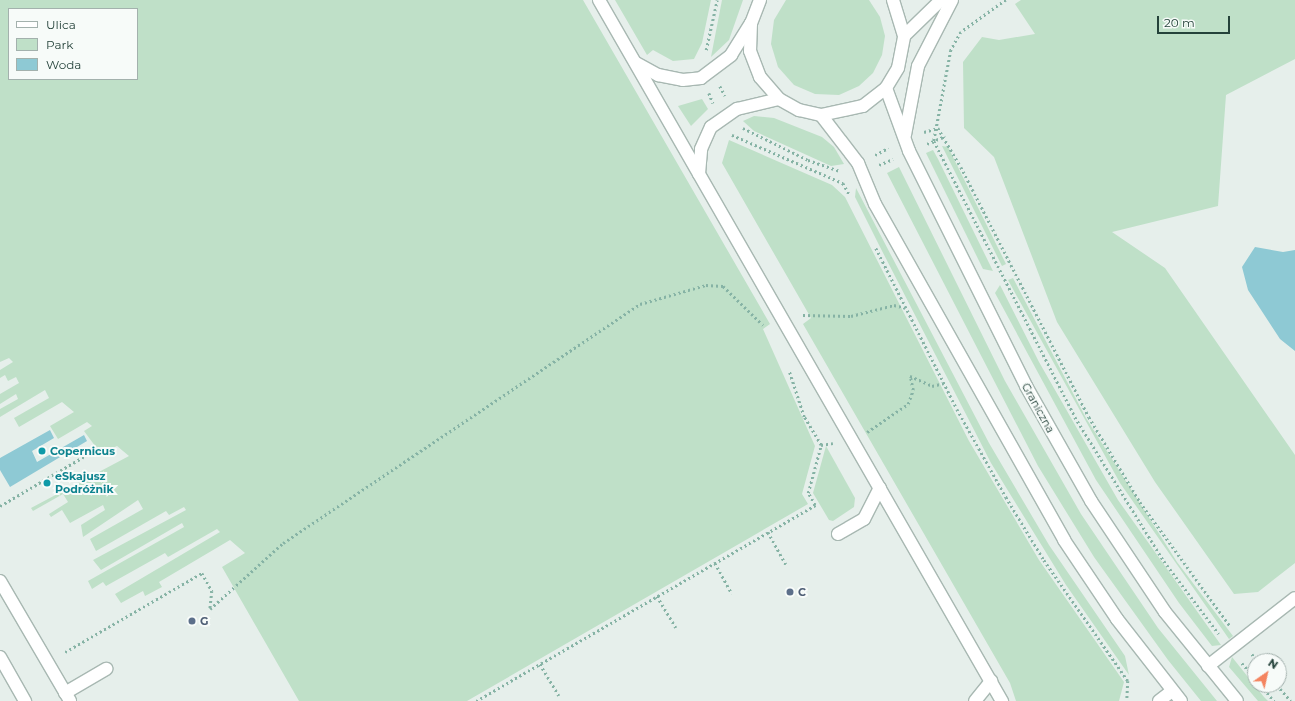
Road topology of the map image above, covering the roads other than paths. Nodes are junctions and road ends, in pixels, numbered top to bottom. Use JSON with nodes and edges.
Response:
{"nodes":[{"id":1,"x":599,"y":0,"type":"edge"},
{"id":2,"x":760,"y":0,"type":"edge"},
{"id":3,"x":893,"y":0,"type":"edge"},
{"id":4,"x":941,"y":0,"type":"edge"},
{"id":5,"x":952,"y":0,"type":"edge"},
{"id":6,"x":751,"y":23,"type":"junction"},
{"id":7,"x":904,"y":36,"type":"junction"},
{"id":8,"x":636,"y":63,"type":"junction"},
{"id":9,"x":886,"y":88,"type":"junction"},
{"id":10,"x":779,"y":99,"type":"junction"},
{"id":11,"x":821,"y":115,"type":"junction"},
{"id":12,"x":904,"y":140,"type":"junction"},
{"id":13,"x":700,"y":174,"type":"junction"},
{"id":14,"x":880,"y":488,"type":"junction"},
{"id":15,"x":838,"y":534,"type":"dead end"},
{"id":16,"x":0,"y":581,"type":"edge"},
{"id":17,"x":1295,"y":598,"type":"edge"},
{"id":18,"x":0,"y":657,"type":"edge"},
{"id":19,"x":1208,"y":666,"type":"junction"},
{"id":20,"x":106,"y":669,"type":"dead end"},
{"id":21,"x":991,"y":681,"type":"junction"},
{"id":22,"x":1172,"y":691,"type":"junction"},
{"id":23,"x":68,"y":697,"type":"edge"},
{"id":24,"x":25,"y":701,"type":"edge"},
{"id":25,"x":975,"y":701,"type":"edge"},
{"id":26,"x":1002,"y":701,"type":"edge"},
{"id":27,"x":1159,"y":701,"type":"edge"},
{"id":28,"x":1181,"y":701,"type":"edge"},
{"id":29,"x":1237,"y":701,"type":"edge"}],
"edges":[{"from":1,"to":8,"type":"main road"},
{"from":2,"to":6,"type":"main road"},
{"from":3,"to":7,"type":"main road"},
{"from":4,"to":7,"type":"main road"},
{"from":5,"to":12,"type":"main road"},
{"from":6,"to":8,"type":"main road"},
{"from":6,"to":10,"type":"main road"},
{"from":7,"to":9,"type":"main road"},
{"from":8,"to":13,"type":"main road"},
{"from":9,"to":11,"type":"main road"},
{"from":9,"to":12,"type":"main road","name":"Graniczna"},
{"from":10,"to":11,"type":"main road"},
{"from":10,"to":13,"type":"main road"},
{"from":11,"to":22,"type":"main road"},
{"from":12,"to":19,"type":"main road","name":"Graniczna"},
{"from":13,"to":14,"type":"main road"},
{"from":14,"to":15,"type":"main road"},
{"from":14,"to":21,"type":"main road"},
{"from":16,"to":23,"type":"main road"},
{"from":17,"to":19,"type":"main road"},
{"from":18,"to":24,"type":"main road"},
{"from":19,"to":29,"type":"main road","name":"Graniczna"},
{"from":20,"to":23,"type":"main road"},
{"from":21,"to":25,"type":"main road"},
{"from":21,"to":26,"type":"main road"},
{"from":22,"to":27,"type":"main road"},
{"from":22,"to":28,"type":"main road"}]}
